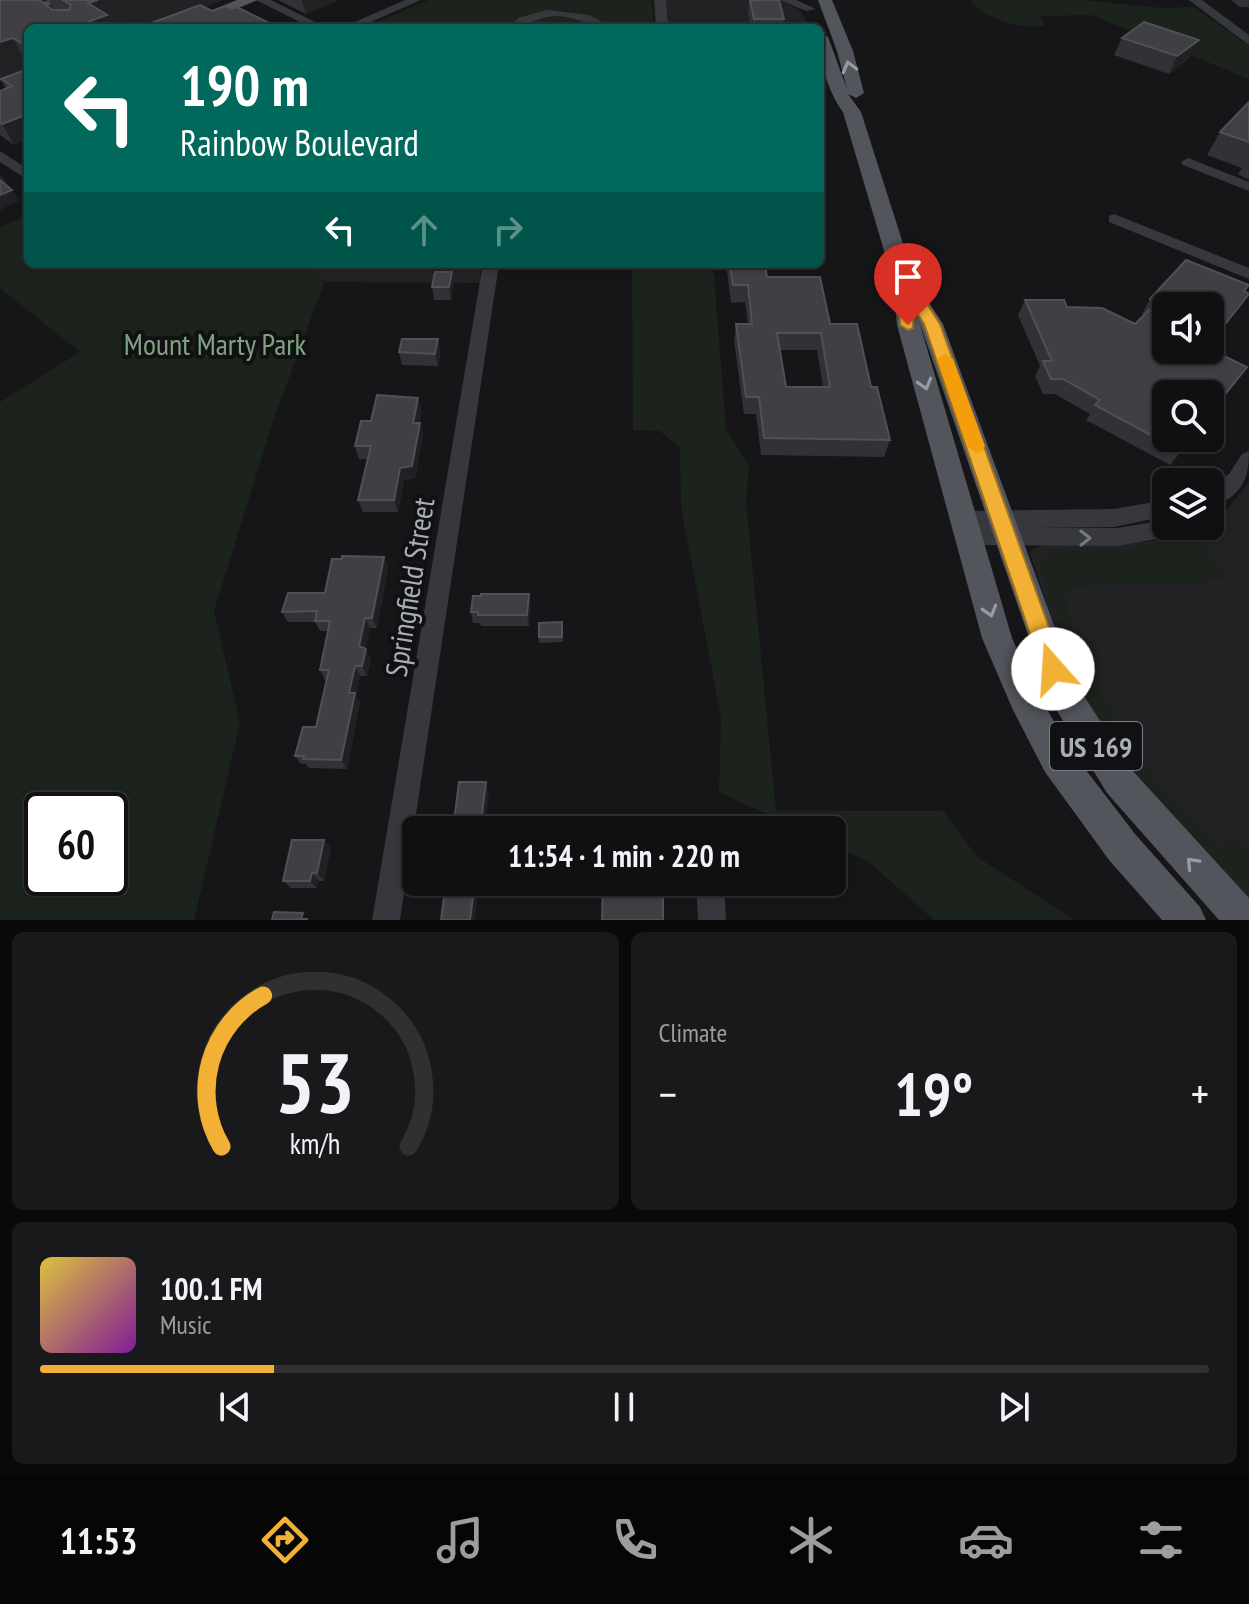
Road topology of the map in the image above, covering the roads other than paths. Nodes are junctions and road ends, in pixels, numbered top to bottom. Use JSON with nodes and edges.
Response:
{"nodes":[{"id":1,"x":251,"y":0,"type":"edge"},
{"id":2,"x":262,"y":0,"type":"edge"},
{"id":3,"x":415,"y":0,"type":"edge"},
{"id":4,"x":660,"y":0,"type":"edge"},
{"id":5,"x":786,"y":0,"type":"edge"},
{"id":6,"x":1195,"y":0,"type":"edge"},
{"id":7,"x":817,"y":3,"type":"edge"},
{"id":8,"x":186,"y":24,"type":"edge"},
{"id":9,"x":313,"y":24,"type":"edge"},
{"id":10,"x":357,"y":24,"type":"edge"},
{"id":11,"x":519,"y":24,"type":"edge"},
{"id":12,"x":599,"y":24,"type":"edge"},
{"id":13,"x":662,"y":24,"type":"edge"},
{"id":14,"x":817,"y":24,"type":"edge"},
{"id":15,"x":1249,"y":41,"type":"edge"},
{"id":16,"x":824,"y":48,"type":"edge"},
{"id":17,"x":852,"y":112,"type":"junction"},
{"id":18,"x":0,"y":155,"type":"edge"},
{"id":19,"x":1188,"y":162,"type":"dead end"},
{"id":20,"x":24,"y":172,"type":"edge"},
{"id":21,"x":1249,"y":187,"type":"edge"},
{"id":22,"x":1114,"y":219,"type":"dead end"},
{"id":23,"x":490,"y":268,"type":"edge"},
{"id":24,"x":1249,"y":274,"type":"edge"},
{"id":25,"x":904,"y":281,"type":"junction"},
{"id":26,"x":1249,"y":459,"type":"edge"},
{"id":27,"x":1224,"y":489,"type":"edge"},
{"id":28,"x":1152,"y":511,"type":"edge"},
{"id":29,"x":966,"y":528,"type":"junction"},
{"id":30,"x":1005,"y":528,"type":"junction"},
{"id":31,"x":1152,"y":531,"type":"edge"},
{"id":32,"x":711,"y":896,"type":"edge"},
{"id":33,"x":386,"y":920,"type":"edge"},
{"id":34,"x":712,"y":920,"type":"edge"},
{"id":35,"x":1187,"y":920,"type":"edge"},
{"id":36,"x":1244,"y":920,"type":"edge"}],
"edges":[{"from":1,"to":8,"type":"main road"},
{"from":2,"to":9,"type":"street"},
{"from":3,"to":10,"type":"street"},
{"from":4,"to":13,"type":"street"},
{"from":5,"to":7,"type":"street"},
{"from":6,"to":15,"type":"street"},
{"from":7,"to":14,"type":"main road"},
{"from":17,"to":7,"type":"main road","number":"US 169","one_way":true},
{"from":11,"to":12,"type":"street"},
{"from":16,"to":17,"type":"main road","number":"US 169"},
{"from":17,"to":25,"type":"main road","number":"US 169"},
{"from":18,"to":20,"type":"street"},
{"from":19,"to":21,"type":"street"},
{"from":22,"to":24,"type":"street"},
{"from":23,"to":33,"type":"street","name":"Springfield Street"},
{"from":25,"to":29,"type":"main road","number":"US 169","one_way":true},
{"from":25,"to":30,"type":"main road","number":"US 169"},
{"from":26,"to":27,"type":"street"},
{"from":28,"to":30,"type":"street"},
{"from":29,"to":30,"type":"street"},
{"from":29,"to":35,"type":"main road","number":"US 169","one_way":true},
{"from":30,"to":31,"type":"street","one_way":true},
{"from":36,"to":30,"type":"main road","number":"US 169","one_way":true},
{"from":32,"to":34,"type":"street"}]}
